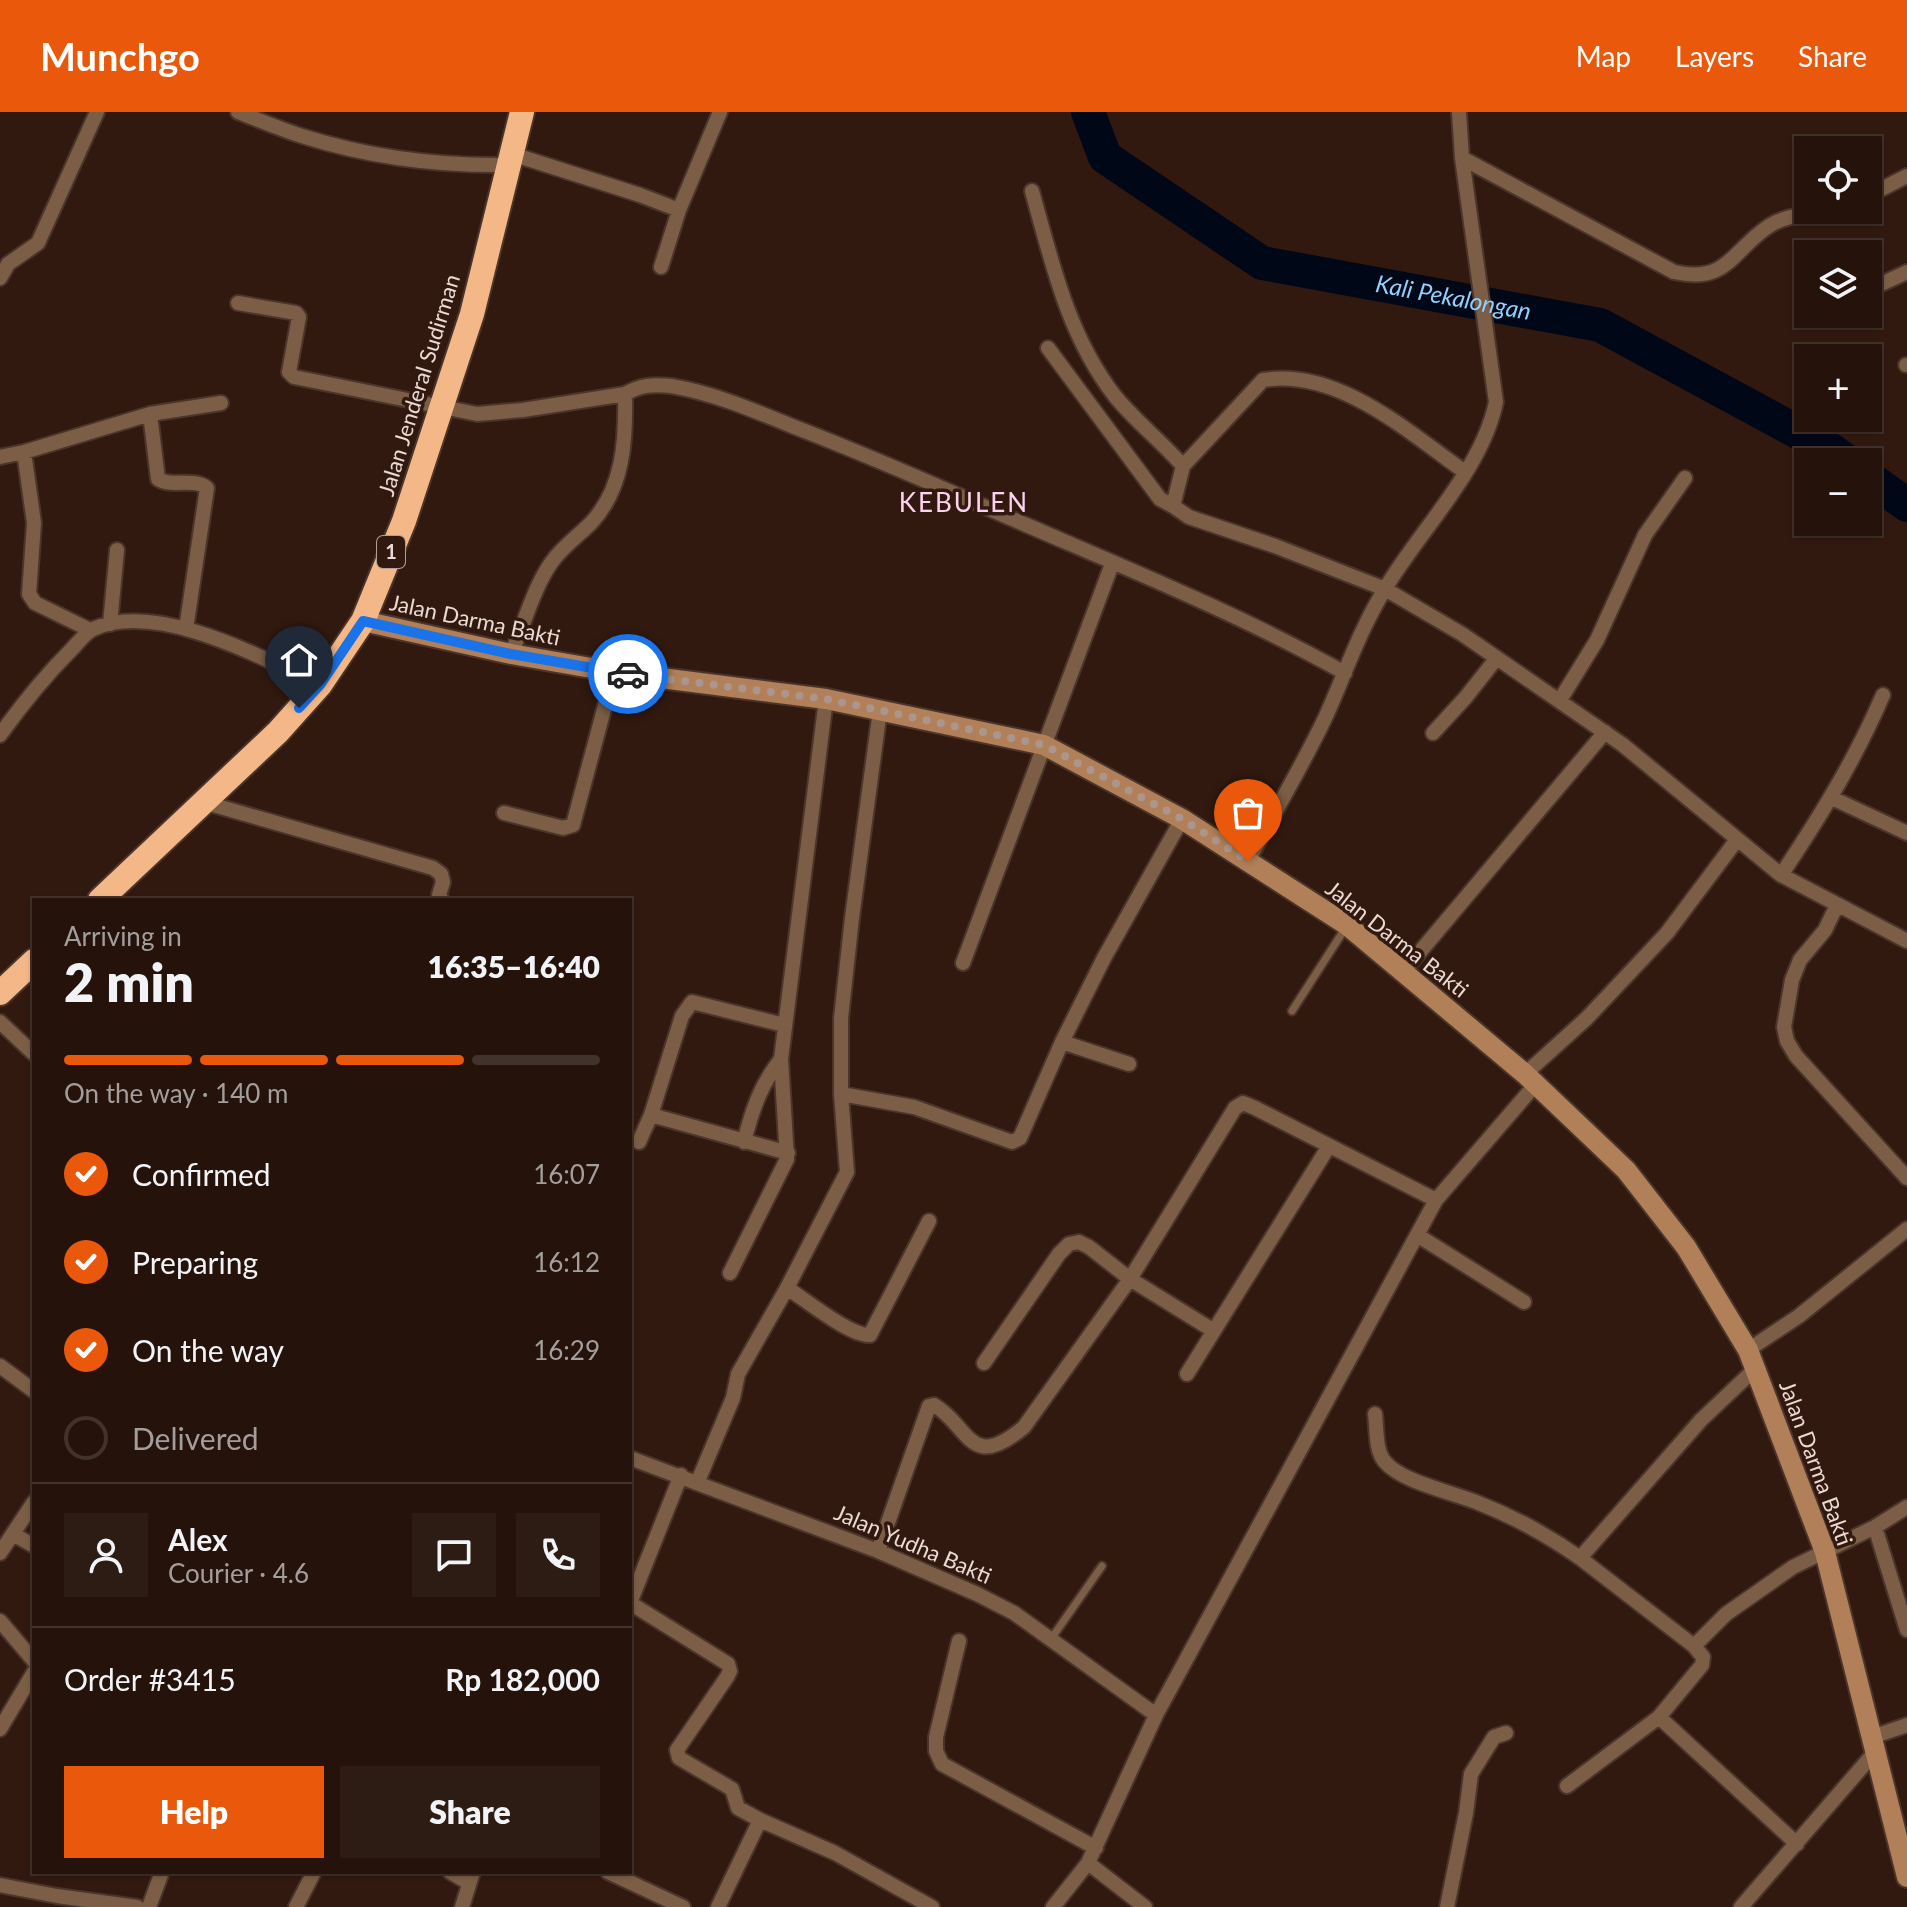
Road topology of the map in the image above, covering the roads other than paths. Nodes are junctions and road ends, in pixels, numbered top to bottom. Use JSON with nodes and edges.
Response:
{"nodes":[{"id":1,"x":97,"y":112,"type":"edge"},
{"id":2,"x":238,"y":112,"type":"edge"},
{"id":3,"x":522,"y":112,"type":"edge"},
{"id":4,"x":720,"y":112,"type":"edge"},
{"id":5,"x":1459,"y":112,"type":"edge"},
{"id":6,"x":1462,"y":158,"type":"junction"},
{"id":7,"x":510,"y":160,"type":"junction"},
{"id":8,"x":1907,"y":176,"type":"edge"},
{"id":9,"x":1882,"y":189,"type":"edge"},
{"id":10,"x":1032,"y":191,"type":"dead end"},
{"id":11,"x":679,"y":210,"type":"junction"},
{"id":12,"x":1794,"y":217,"type":"edge"},
{"id":13,"x":661,"y":267,"type":"dead end"},
{"id":14,"x":1907,"y":272,"type":"edge"},
{"id":15,"x":0,"y":278,"type":"edge"},
{"id":16,"x":1882,"y":284,"type":"edge"},
{"id":17,"x":238,"y":303,"type":"dead end"},
{"id":18,"x":1048,"y":348,"type":"dead end"},
{"id":19,"x":625,"y":394,"type":"junction"},
{"id":20,"x":221,"y":403,"type":"dead end"},
{"id":21,"x":441,"y":408,"type":"junction"},
{"id":22,"x":150,"y":414,"type":"junction"},
{"id":23,"x":24,"y":452,"type":"junction"},
{"id":24,"x":0,"y":457,"type":"edge"},
{"id":25,"x":1183,"y":466,"type":"junction"},
{"id":26,"x":1465,"y":472,"type":"junction"},
{"id":27,"x":1685,"y":478,"type":"dead end"},
{"id":28,"x":1173,"y":506,"type":"junction"},
{"id":29,"x":117,"y":550,"type":"dead end"},
{"id":30,"x":1112,"y":564,"type":"junction"},
{"id":31,"x":1385,"y":589,"type":"junction"},
{"id":32,"x":363,"y":621,"type":"junction"},
{"id":33,"x":110,"y":624,"type":"junction"},
{"id":34,"x":186,"y":629,"type":"junction"},
{"id":35,"x":90,"y":630,"type":"junction"},
{"id":36,"x":511,"y":654,"type":"junction"},
{"id":37,"x":1496,"y":659,"type":"junction"},
{"id":38,"x":614,"y":672,"type":"junction"},
{"id":39,"x":1345,"y":673,"type":"junction"},
{"id":40,"x":320,"y":685,"type":"junction"},
{"id":41,"x":1883,"y":695,"type":"dead end"},
{"id":42,"x":826,"y":699,"type":"junction"},
{"id":43,"x":1560,"y":700,"type":"junction"},
{"id":44,"x":880,"y":710,"type":"junction"},
{"id":45,"x":1605,"y":732,"type":"junction"},
{"id":46,"x":1433,"y":733,"type":"dead end"},
{"id":47,"x":0,"y":735,"type":"edge"},
{"id":48,"x":1044,"y":745,"type":"junction"},
{"id":49,"x":1832,"y":798,"type":"junction"},
{"id":50,"x":203,"y":802,"type":"junction"},
{"id":51,"x":504,"y":813,"type":"dead end"},
{"id":52,"x":1182,"y":819,"type":"junction"},
{"id":53,"x":1907,"y":833,"type":"edge"},
{"id":54,"x":1736,"y":841,"type":"junction"},
{"id":55,"x":1248,"y":861,"type":"junction"},
{"id":56,"x":1781,"y":875,"type":"junction"},
{"id":57,"x":102,"y":898,"type":"edge"},
{"id":58,"x":441,"y":898,"type":"edge"},
{"id":59,"x":1837,"y":905,"type":"junction"},
{"id":60,"x":1347,"y":925,"type":"junction"},
{"id":61,"x":1907,"y":941,"type":"edge"},
{"id":62,"x":32,"y":963,"type":"edge"},
{"id":63,"x":963,"y":963,"type":"dead end"},
{"id":64,"x":1403,"y":972,"type":"junction"},
{"id":65,"x":0,"y":993,"type":"edge"},
{"id":66,"x":1292,"y":1011,"type":"dead end"},
{"id":67,"x":0,"y":1022,"type":"edge"},
{"id":68,"x":784,"y":1025,"type":"junction"},
{"id":69,"x":1062,"y":1042,"type":"junction"},
{"id":70,"x":32,"y":1052,"type":"edge"},
{"id":71,"x":781,"y":1059,"type":"junction"},
{"id":72,"x":1129,"y":1064,"type":"dead end"},
{"id":73,"x":1530,"y":1080,"type":"junction"},
{"id":74,"x":841,"y":1094,"type":"junction"},
{"id":75,"x":651,"y":1115,"type":"junction"},
{"id":76,"x":639,"y":1142,"type":"dead end"},
{"id":77,"x":744,"y":1142,"type":"junction"},
{"id":78,"x":1329,"y":1146,"type":"junction"},
{"id":79,"x":788,"y":1153,"type":"junction"},
{"id":80,"x":1907,"y":1178,"type":"edge"},
{"id":81,"x":1436,"y":1200,"type":"junction"},
{"id":82,"x":929,"y":1221,"type":"dead end"},
{"id":83,"x":1907,"y":1229,"type":"edge"},
{"id":84,"x":1417,"y":1235,"type":"junction"},
{"id":85,"x":730,"y":1273,"type":"dead end"},
{"id":86,"x":1130,"y":1279,"type":"junction"},
{"id":87,"x":787,"y":1288,"type":"junction"},
{"id":88,"x":1524,"y":1302,"type":"dead end"},
{"id":89,"x":1214,"y":1331,"type":"junction"},
{"id":90,"x":1752,"y":1359,"type":"junction"},
{"id":91,"x":984,"y":1363,"type":"dead end"},
{"id":92,"x":0,"y":1366,"type":"edge"},
{"id":93,"x":1187,"y":1374,"type":"dead end"},
{"id":94,"x":32,"y":1390,"type":"edge"},
{"id":95,"x":1375,"y":1414,"type":"dead end"},
{"id":96,"x":632,"y":1459,"type":"edge"},
{"id":97,"x":681,"y":1475,"type":"junction"},
{"id":98,"x":698,"y":1481,"type":"junction"},
{"id":99,"x":32,"y":1505,"type":"edge"},
{"id":100,"x":1907,"y":1507,"type":"edge"},
{"id":101,"x":1875,"y":1527,"type":"junction"},
{"id":102,"x":13,"y":1534,"type":"junction"},
{"id":103,"x":1840,"y":1544,"type":"junction"},
{"id":104,"x":32,"y":1545,"type":"edge"},
{"id":105,"x":878,"y":1551,"type":"junction"},
{"id":106,"x":0,"y":1553,"type":"edge"},
{"id":107,"x":1580,"y":1558,"type":"junction"},
{"id":108,"x":1102,"y":1566,"type":"dead end"},
{"id":109,"x":632,"y":1598,"type":"edge"},
{"id":110,"x":632,"y":1604,"type":"edge"},
{"id":111,"x":0,"y":1621,"type":"edge"},
{"id":112,"x":1907,"y":1630,"type":"edge"},
{"id":113,"x":1051,"y":1639,"type":"junction"},
{"id":114,"x":959,"y":1641,"type":"dead end"},
{"id":115,"x":1694,"y":1646,"type":"junction"},
{"id":116,"x":32,"y":1659,"type":"edge"},
{"id":117,"x":32,"y":1675,"type":"edge"},
{"id":118,"x":1156,"y":1715,"type":"junction"},
{"id":119,"x":1659,"y":1717,"type":"junction"},
{"id":120,"x":1904,"y":1726,"type":"edge"},
{"id":121,"x":0,"y":1729,"type":"edge"},
{"id":122,"x":1506,"y":1733,"type":"dead end"},
{"id":123,"x":1874,"y":1744,"type":"junction"},
{"id":124,"x":1567,"y":1786,"type":"dead end"},
{"id":125,"x":760,"y":1820,"type":"junction"},
{"id":126,"x":1797,"y":1844,"type":"junction"},
{"id":127,"x":1096,"y":1848,"type":"junction"},
{"id":128,"x":1088,"y":1863,"type":"junction"},
{"id":129,"x":161,"y":1874,"type":"edge"},
{"id":130,"x":313,"y":1874,"type":"edge"},
{"id":131,"x":612,"y":1874,"type":"edge"},
{"id":132,"x":1907,"y":1877,"type":"edge"},
{"id":133,"x":471,"y":1878,"type":"edge"},
{"id":134,"x":0,"y":1885,"type":"edge"},
{"id":135,"x":137,"y":1907,"type":"edge"},
{"id":136,"x":149,"y":1907,"type":"edge"},
{"id":137,"x":296,"y":1907,"type":"edge"},
{"id":138,"x":462,"y":1907,"type":"edge"},
{"id":139,"x":683,"y":1907,"type":"edge"},
{"id":140,"x":718,"y":1907,"type":"edge"},
{"id":141,"x":932,"y":1907,"type":"edge"},
{"id":142,"x":1053,"y":1907,"type":"edge"},
{"id":143,"x":1145,"y":1907,"type":"edge"},
{"id":144,"x":1447,"y":1907,"type":"edge"},
{"id":145,"x":1741,"y":1907,"type":"edge"}],
"edges":[{"from":1,"to":15,"type":"street"},
{"from":2,"to":7,"type":"street"},
{"from":3,"to":7,"type":"highway","name":"Jalan Jenderal Sudirman","number":"1"},
{"from":4,"to":11,"type":"street"},
{"from":5,"to":6,"type":"street"},
{"from":6,"to":12,"type":"street"},
{"from":6,"to":26,"type":"street"},
{"from":7,"to":11,"type":"street"},
{"from":7,"to":21,"type":"highway","name":"Jalan Jenderal Sudirman","number":"1"},
{"from":8,"to":9,"type":"street"},
{"from":10,"to":25,"type":"street"},
{"from":11,"to":13,"type":"street"},
{"from":14,"to":16,"type":"street"},
{"from":17,"to":21,"type":"street"},
{"from":18,"to":28,"type":"street"},
{"from":19,"to":21,"type":"street"},
{"from":19,"to":30,"type":"street"},
{"from":19,"to":36,"type":"street"},
{"from":20,"to":22,"type":"street"},
{"from":21,"to":32,"type":"highway","name":"Jalan Jenderal Sudirman","number":"1"},
{"from":22,"to":23,"type":"street"},
{"from":22,"to":34,"type":"street"},
{"from":23,"to":24,"type":"street"},
{"from":23,"to":35,"type":"street"},
{"from":25,"to":26,"type":"street"},
{"from":25,"to":28,"type":"street"},
{"from":26,"to":31,"type":"street"},
{"from":27,"to":43,"type":"street"},
{"from":28,"to":31,"type":"street"},
{"from":29,"to":33,"type":"street"},
{"from":30,"to":39,"type":"street"},
{"from":30,"to":48,"type":"street"},
{"from":31,"to":37,"type":"street"},
{"from":31,"to":39,"type":"street"},
{"from":32,"to":36,"type":"street","name":"Jalan Darma Bakti"},
{"from":32,"to":40,"type":"highway","name":"Jalan Jenderal Sudirman","number":"1"},
{"from":33,"to":34,"type":"street"},
{"from":33,"to":35,"type":"street"},
{"from":34,"to":40,"type":"street"},
{"from":35,"to":47,"type":"street"},
{"from":36,"to":38,"type":"street","name":"Jalan Darma Bakti"},
{"from":37,"to":43,"type":"street"},
{"from":37,"to":46,"type":"street"},
{"from":38,"to":42,"type":"street","name":"Jalan Darma Bakti"},
{"from":38,"to":51,"type":"street"},
{"from":39,"to":55,"type":"street"},
{"from":40,"to":50,"type":"highway","name":"Jalan Jenderal Sudirman","number":"1"},
{"from":41,"to":49,"type":"street"},
{"from":42,"to":44,"type":"street","name":"Jalan Darma Bakti"},
{"from":42,"to":68,"type":"street"},
{"from":43,"to":45,"type":"street"},
{"from":44,"to":48,"type":"street","name":"Jalan Darma Bakti"},
{"from":44,"to":74,"type":"street"},
{"from":45,"to":54,"type":"street"},
{"from":45,"to":64,"type":"street"},
{"from":48,"to":52,"type":"street","name":"Jalan Darma Bakti"},
{"from":48,"to":63,"type":"street"},
{"from":49,"to":53,"type":"street"},
{"from":49,"to":56,"type":"street"},
{"from":50,"to":57,"type":"highway","name":"Jalan Jenderal Sudirman","number":"1"},
{"from":50,"to":58,"type":"street"},
{"from":52,"to":55,"type":"street","name":"Jalan Darma Bakti"},
{"from":52,"to":69,"type":"street"},
{"from":54,"to":56,"type":"street"},
{"from":54,"to":73,"type":"street"},
{"from":55,"to":60,"type":"street","name":"Jalan Darma Bakti"},
{"from":56,"to":59,"type":"street"},
{"from":59,"to":61,"type":"street"},
{"from":59,"to":80,"type":"street"},
{"from":60,"to":64,"type":"street","name":"Jalan Darma Bakti"},
{"from":60,"to":66,"type":"lane"},
{"from":62,"to":65,"type":"highway"},
{"from":64,"to":73,"type":"street","name":"Jalan Darma Bakti"},
{"from":67,"to":70,"type":"street"},
{"from":68,"to":71,"type":"street"},
{"from":68,"to":75,"type":"street"},
{"from":69,"to":72,"type":"street"},
{"from":69,"to":74,"type":"street"},
{"from":71,"to":77,"type":"street"},
{"from":71,"to":79,"type":"street"},
{"from":73,"to":81,"type":"street"},
{"from":73,"to":90,"type":"street","name":"Jalan Darma Bakti"},
{"from":74,"to":87,"type":"street"},
{"from":75,"to":76,"type":"street"},
{"from":75,"to":77,"type":"street"},
{"from":77,"to":79,"type":"street"},
{"from":78,"to":81,"type":"street"},
{"from":78,"to":86,"type":"street"},
{"from":78,"to":89,"type":"street"},
{"from":79,"to":85,"type":"street"},
{"from":81,"to":84,"type":"street"},
{"from":82,"to":87,"type":"street"},
{"from":83,"to":90,"type":"street"},
{"from":84,"to":88,"type":"street"},
{"from":84,"to":118,"type":"street"},
{"from":86,"to":89,"type":"street"},
{"from":86,"to":91,"type":"street"},
{"from":86,"to":105,"type":"street"},
{"from":87,"to":98,"type":"street"},
{"from":89,"to":93,"type":"street"},
{"from":90,"to":103,"type":"street","name":"Jalan Darma Bakti"},
{"from":90,"to":107,"type":"street"},
{"from":92,"to":94,"type":"street"},
{"from":95,"to":107,"type":"street"},
{"from":96,"to":97,"type":"street","name":"Jalan Yudha Bakti"},
{"from":97,"to":98,"type":"street","name":"Jalan Yudha Bakti"},
{"from":97,"to":109,"type":"street"},
{"from":98,"to":105,"type":"street","name":"Jalan Yudha Bakti"},
{"from":99,"to":102,"type":"street"},
{"from":100,"to":101,"type":"street"},
{"from":101,"to":103,"type":"street"},
{"from":101,"to":112,"type":"street"},
{"from":102,"to":104,"type":"street"},
{"from":102,"to":106,"type":"street"},
{"from":103,"to":115,"type":"street"},
{"from":103,"to":123,"type":"street","name":"Jalan Darma Bakti"},
{"from":105,"to":113,"type":"street","name":"Jalan Yudha Bakti"},
{"from":107,"to":115,"type":"street"},
{"from":108,"to":113,"type":"lane"},
{"from":110,"to":125,"type":"street"},
{"from":111,"to":116,"type":"street"},
{"from":113,"to":118,"type":"street","name":"Jalan Yudha Bakti"},
{"from":114,"to":127,"type":"street"},
{"from":115,"to":119,"type":"street"},
{"from":117,"to":121,"type":"street"},
{"from":118,"to":127,"type":"street"},
{"from":119,"to":124,"type":"street"},
{"from":119,"to":126,"type":"street"},
{"from":120,"to":123,"type":"street"},
{"from":122,"to":144,"type":"street"},
{"from":123,"to":126,"type":"street"},
{"from":123,"to":132,"type":"street","name":"Jalan Darma Bakti"},
{"from":125,"to":140,"type":"street"},
{"from":125,"to":141,"type":"street"},
{"from":126,"to":145,"type":"street"},
{"from":127,"to":128,"type":"street"},
{"from":128,"to":142,"type":"street"},
{"from":128,"to":143,"type":"street"},
{"from":129,"to":136,"type":"street"},
{"from":130,"to":137,"type":"street"},
{"from":131,"to":139,"type":"street"},
{"from":133,"to":138,"type":"street"},
{"from":134,"to":135,"type":"street"}]}
